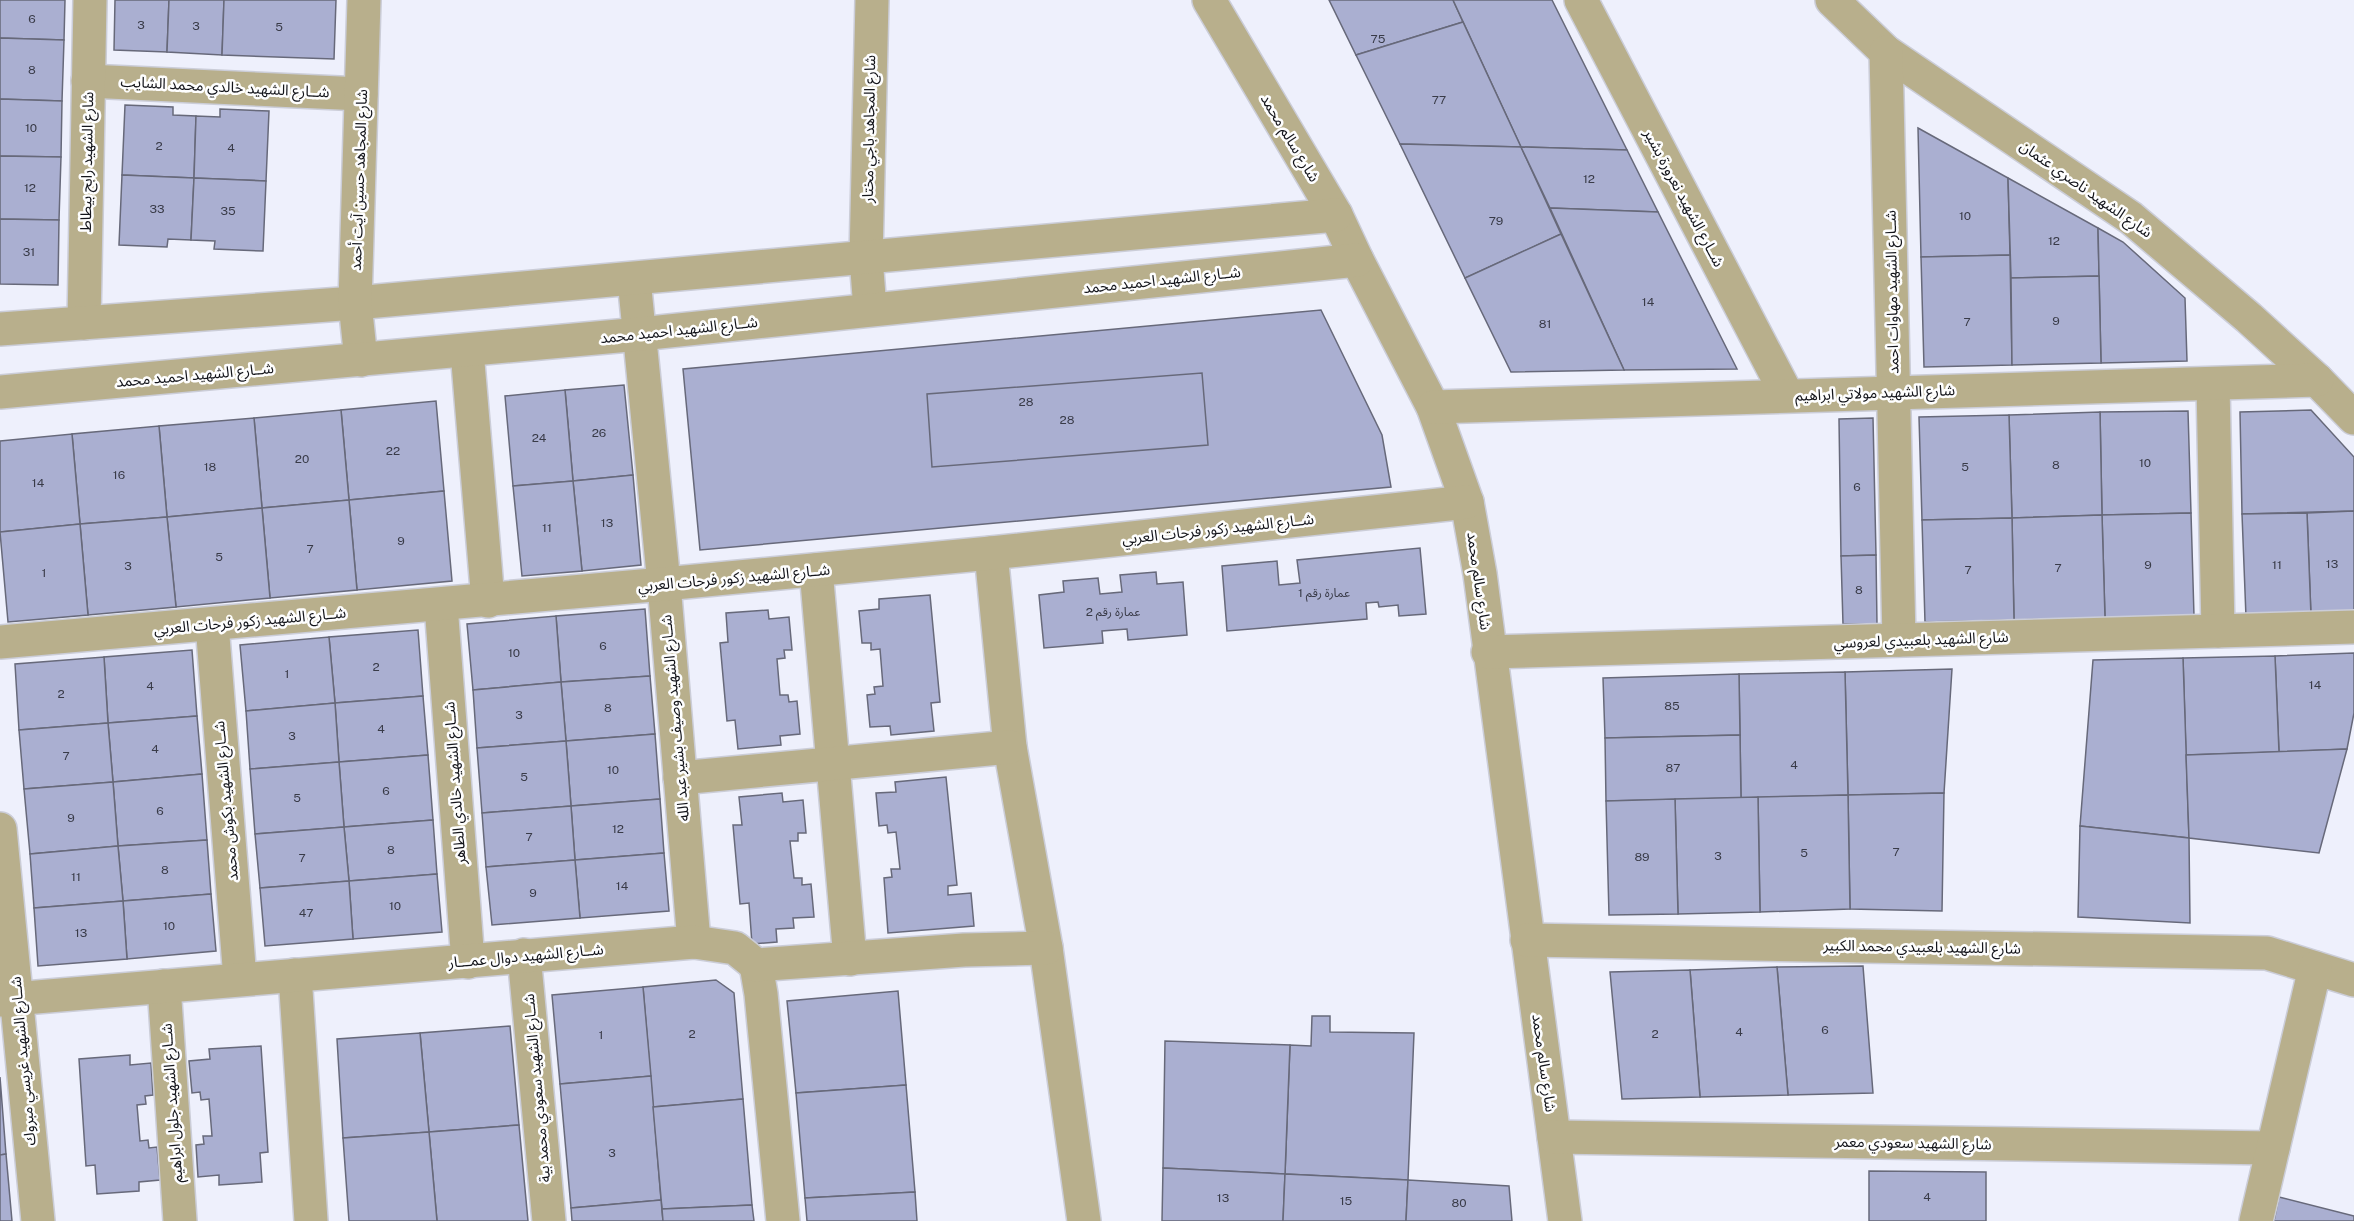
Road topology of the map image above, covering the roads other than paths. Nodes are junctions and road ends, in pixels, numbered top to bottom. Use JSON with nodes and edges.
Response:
{"nodes":[{"id":1,"x":90,"y":0,"type":"edge"},
{"id":2,"x":364,"y":0,"type":"edge"},
{"id":3,"x":872,"y":0,"type":"edge"},
{"id":4,"x":1209,"y":0,"type":"edge"},
{"id":5,"x":1581,"y":0,"type":"edge"},
{"id":6,"x":1832,"y":0,"type":"edge"},
{"id":7,"x":1886,"y":52,"type":"junction"},
{"id":8,"x":88,"y":81,"type":"junction"},
{"id":9,"x":361,"y":94,"type":"junction"},
{"id":10,"x":1336,"y":214,"type":"junction"},
{"id":11,"x":866,"y":258,"type":"junction"},
{"id":12,"x":1357,"y":260,"type":"junction"},
{"id":13,"x":634,"y":279,"type":"junction"},
{"id":14,"x":355,"y":303,"type":"junction"},
{"id":15,"x":870,"y":309,"type":"junction"},
{"id":16,"x":84,"y":323,"type":"junction"},
{"id":17,"x":0,"y":329,"type":"edge"},
{"id":18,"x":640,"y":334,"type":"junction"},
{"id":19,"x":467,"y":351,"type":"junction"},
{"id":20,"x":361,"y":360,"type":"junction"},
{"id":21,"x":2317,"y":380,"type":"junction"},
{"id":22,"x":2213,"y":384,"type":"junction"},
{"id":23,"x":1894,"y":391,"type":"junction"},
{"id":24,"x":0,"y":392,"type":"edge"},
{"id":25,"x":1787,"y":395,"type":"junction"},
{"id":26,"x":1433,"y":407,"type":"junction"},
{"id":27,"x":2354,"y":418,"type":"edge"},
{"id":28,"x":1467,"y":502,"type":"junction"},
{"id":29,"x":991,"y":553,"type":"junction"},
{"id":30,"x":816,"y":570,"type":"junction"},
{"id":31,"x":664,"y":584,"type":"junction"},
{"id":32,"x":489,"y":601,"type":"junction"},
{"id":33,"x":441,"y":605,"type":"junction"},
{"id":34,"x":212,"y":624,"type":"junction"},
{"id":35,"x":2354,"y":627,"type":"edge"},
{"id":36,"x":2218,"y":631,"type":"junction"},
{"id":37,"x":1899,"y":640,"type":"junction"},
{"id":38,"x":0,"y":642,"type":"edge"},
{"id":39,"x":1488,"y":652,"type":"junction"},
{"id":40,"x":1010,"y":747,"type":"junction"},
{"id":41,"x":832,"y":764,"type":"junction"},
{"id":42,"x":680,"y":778,"type":"junction"},
{"id":43,"x":0,"y":829,"type":"edge"},
{"id":44,"x":1527,"y":940,"type":"junction"},
{"id":45,"x":694,"y":942,"type":"junction"},
{"id":46,"x":1046,"y":948,"type":"junction"},
{"id":47,"x":524,"y":955,"type":"junction"},
{"id":48,"x":850,"y":959,"type":"junction"},
{"id":49,"x":468,"y":962,"type":"junction"},
{"id":50,"x":756,"y":965,"type":"junction"},
{"id":51,"x":2315,"y":968,"type":"junction"},
{"id":52,"x":296,"y":975,"type":"junction"},
{"id":53,"x":240,"y":979,"type":"junction"},
{"id":54,"x":2354,"y":980,"type":"edge"},
{"id":55,"x":164,"y":986,"type":"junction"},
{"id":56,"x":8,"y":1000,"type":"edge"},
{"id":57,"x":1554,"y":1137,"type":"junction"},
{"id":58,"x":2273,"y":1148,"type":"junction"},
{"id":59,"x":38,"y":1221,"type":"edge"},
{"id":60,"x":180,"y":1221,"type":"edge"},
{"id":61,"x":311,"y":1221,"type":"edge"},
{"id":62,"x":549,"y":1221,"type":"edge"},
{"id":63,"x":783,"y":1221,"type":"edge"},
{"id":64,"x":1084,"y":1221,"type":"edge"},
{"id":65,"x":1565,"y":1221,"type":"edge"},
{"id":66,"x":2256,"y":1221,"type":"edge"}],
"edges":[{"from":1,"to":8,"type":"street","name":"شارع الشهيد رابح بيطاط"},
{"from":2,"to":9,"type":"street","name":"شارع المجاهد حسين آيت أحمد"},
{"from":3,"to":11,"type":"street","name":"شارع المجاهد باجي مختار"},
{"from":4,"to":10,"type":"street","name":"شارع سالم محمد"},
{"from":5,"to":25,"type":"street","name":"شــارع الشهيد نعرورة بشير"},
{"from":6,"to":7,"type":"street","name":"شارع الشهيد ناصري عثمان"},
{"from":7,"to":21,"type":"street","name":"شارع الشهيد ناصري عثمان"},
{"from":7,"to":23,"type":"street","name":"شــارع الشهيد مهاوات احمد"},
{"from":8,"to":9,"type":"street","name":"شــارع الشهيد خالدي محمد الشايب"},
{"from":8,"to":16,"type":"street","name":"شارع الشهيد رابح بيطاط"},
{"from":9,"to":14,"type":"street","name":"شارع المجاهد حسين آيت أحمد"},
{"from":10,"to":11,"type":"street"},
{"from":10,"to":12,"type":"street","name":"شارع سالم محمد"},
{"from":11,"to":13,"type":"street"},
{"from":11,"to":15,"type":"street","name":"شارع المجاهد باجي مختار"},
{"from":12,"to":15,"type":"street","name":"شــارع الشهيد احميد محمد"},
{"from":12,"to":26,"type":"street","name":"شارع سالم محمد"},
{"from":13,"to":14,"type":"street"},
{"from":13,"to":18,"type":"street","name":"شــارع الشهيد وصيف بشير عبد الله"},
{"from":14,"to":16,"type":"street"},
{"from":14,"to":20,"type":"street","name":"شارع المجاهد حسين آيت أحمد"},
{"from":15,"to":18,"type":"street","name":"شــارع الشهيد احميد محمد"},
{"from":16,"to":17,"type":"street"},
{"from":18,"to":19,"type":"street","name":"شــارع الشهيد احميد محمد"},
{"from":18,"to":31,"type":"street","name":"شــارع الشهيد وصيف بشير عبد الله"},
{"from":19,"to":20,"type":"street","name":"شــارع الشهيد احميد محمد"},
{"from":19,"to":32,"type":"street"},
{"from":20,"to":24,"type":"street","name":"شــارع الشهيد احميد محمد"},
{"from":21,"to":22,"type":"street","name":"شارع الشهيد مولاتي ابراهيم"},
{"from":21,"to":27,"type":"street","name":"شارع الشهيد ناصري عثمان"},
{"from":22,"to":23,"type":"street","name":"شارع الشهيد مولاتي ابراهيم"},
{"from":22,"to":36,"type":"street"},
{"from":23,"to":25,"type":"street","name":"شارع الشهيد مولاتي ابراهيم"},
{"from":23,"to":37,"type":"street","name":"شــارع الشهيد مهاوات احمد"},
{"from":25,"to":26,"type":"street","name":"شارع الشهيد مولاتي ابراهيم"},
{"from":26,"to":28,"type":"street","name":"شارع سالم محمد"},
{"from":28,"to":29,"type":"street","name":"شــارع الشهيد زكور فرحات العربي"},
{"from":28,"to":39,"type":"street","name":"شارع سالم محمد"},
{"from":29,"to":30,"type":"street","name":"شــارع الشهيد زكور فرحات العربي"},
{"from":29,"to":40,"type":"street"},
{"from":30,"to":31,"type":"street","name":"شــارع الشهيد زكور فرحات العربي"},
{"from":30,"to":41,"type":"street"},
{"from":31,"to":32,"type":"street","name":"شــارع الشهيد زكور فرحات العربي"},
{"from":31,"to":42,"type":"street","name":"شــارع الشهيد وصيف بشير عبد الله"},
{"from":32,"to":33,"type":"street","name":"شــارع الشهيد زكور فرحات العربي"},
{"from":33,"to":34,"type":"street","name":"شــارع الشهيد زكور فرحات العربي"},
{"from":33,"to":49,"type":"street","name":"شــارع الشهيد خالدي الطاهر"},
{"from":34,"to":38,"type":"street","name":"شــارع الشهيد زكور فرحات العربي"},
{"from":34,"to":53,"type":"street","name":"شــارع الشهيد بكوش محمد"},
{"from":35,"to":36,"type":"street","name":"شارع الشهيد بلعبيدي لعروسي"},
{"from":36,"to":37,"type":"street","name":"شارع الشهيد بلعبيدي لعروسي"},
{"from":37,"to":39,"type":"street","name":"شارع الشهيد بلعبيدي لعروسي"},
{"from":39,"to":44,"type":"street","name":"شارع سالم محمد"},
{"from":40,"to":41,"type":"street"},
{"from":40,"to":46,"type":"street"},
{"from":41,"to":42,"type":"street"},
{"from":41,"to":48,"type":"street"},
{"from":42,"to":45,"type":"street","name":"شــارع الشهيد وصيف بشير عبد الله"},
{"from":43,"to":56,"type":"street","name":"شــارع الشهيد غريسي مبروك"},
{"from":44,"to":51,"type":"street","name":"شارع الشهيد بلعبيدي محمد الكبير"},
{"from":44,"to":57,"type":"street","name":"شارع سالم محمد"},
{"from":45,"to":47,"type":"street","name":"شــارع الشهيد دوال عمـــار"},
{"from":45,"to":50,"type":"street","name":"شــارع الشهيد دوال عمـــار"},
{"from":46,"to":48,"type":"street"},
{"from":46,"to":64,"type":"street"},
{"from":47,"to":49,"type":"street","name":"شــارع الشهيد دوال عمـــار"},
{"from":47,"to":62,"type":"street","name":"شــارع الشهيد سعودي محمد بية"},
{"from":48,"to":50,"type":"street"},
{"from":49,"to":52,"type":"street","name":"شــارع الشهيد دوال عمـــار"},
{"from":50,"to":63,"type":"street"},
{"from":51,"to":54,"type":"street","name":"شارع الشهيد بلعبيدي محمد الكبير"},
{"from":51,"to":58,"type":"street"},
{"from":52,"to":53,"type":"street","name":"شــارع الشهيد دوال عمـــار"},
{"from":52,"to":61,"type":"street"},
{"from":53,"to":55,"type":"street","name":"شــارع الشهيد دوال عمـــار"},
{"from":55,"to":56,"type":"street","name":"شــارع الشهيد دوال عمـــار"},
{"from":55,"to":60,"type":"street","name":"شــارع الشهيد جلول ابراهيم"},
{"from":56,"to":59,"type":"street","name":"شــارع الشهيد غريسي مبروك"},
{"from":57,"to":58,"type":"street","name":"شارع الشهيد سعودي معمر"},
{"from":57,"to":65,"type":"street","name":"شارع سالم محمد"},
{"from":58,"to":66,"type":"street"}]}
